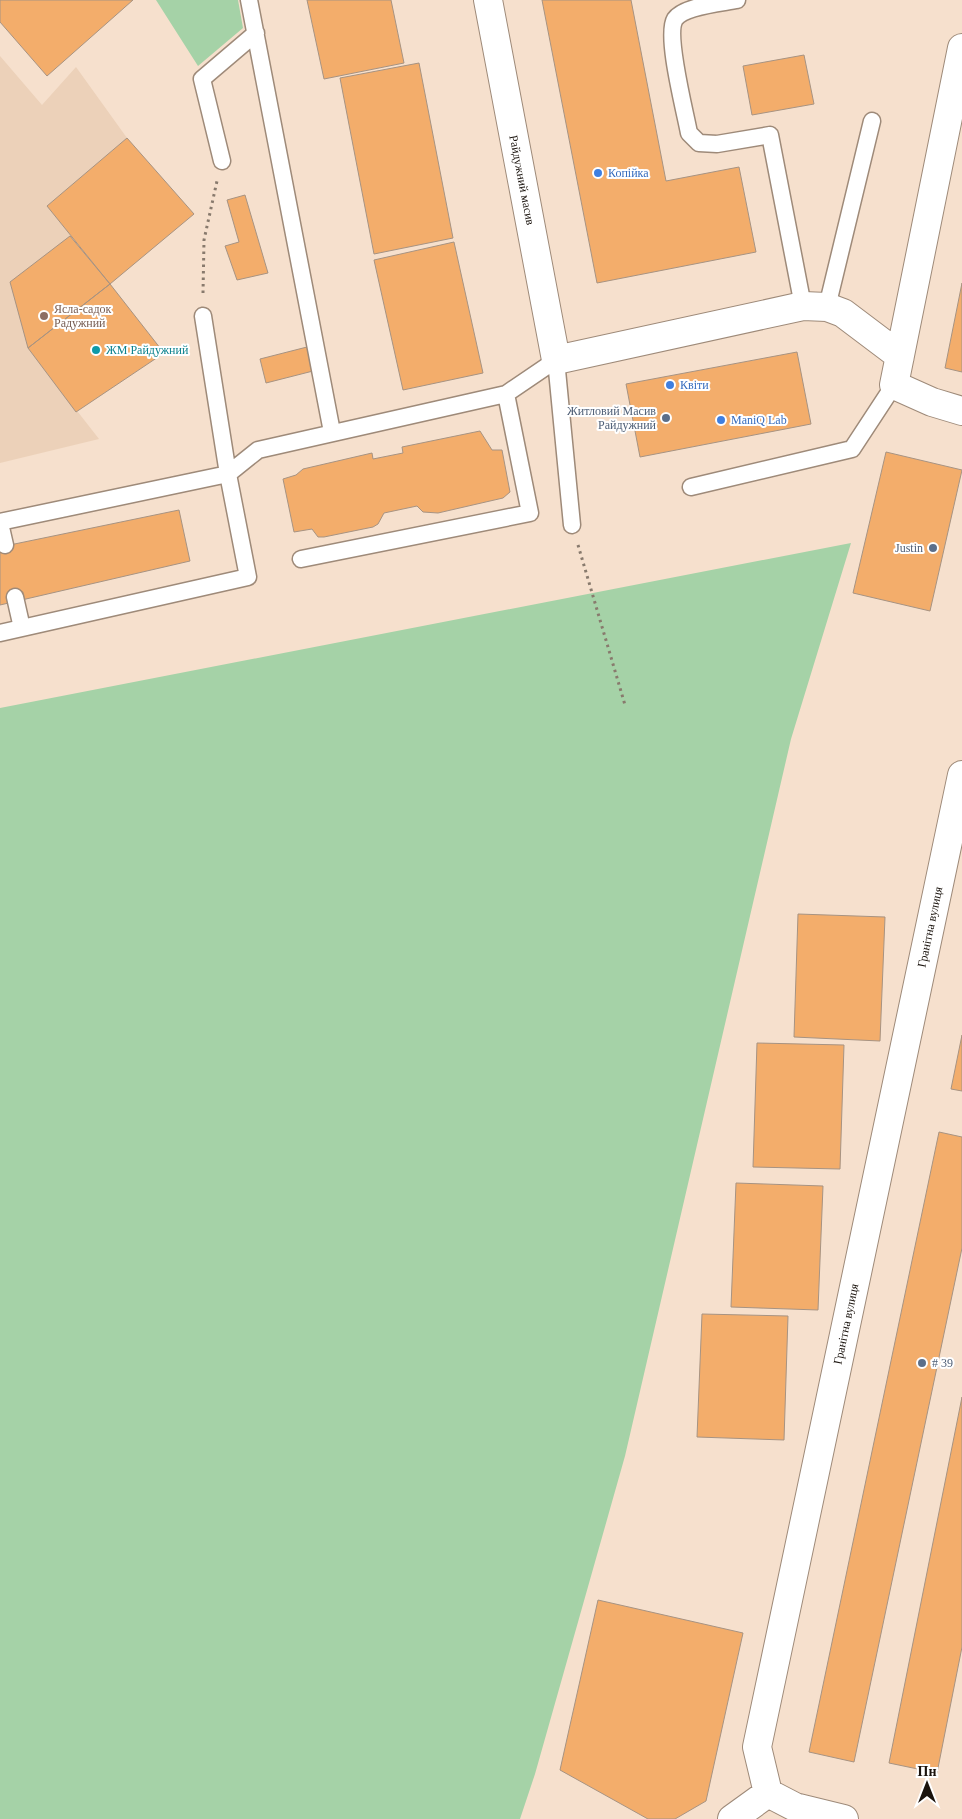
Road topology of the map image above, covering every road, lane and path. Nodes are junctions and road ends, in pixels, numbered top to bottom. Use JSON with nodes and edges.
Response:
{"nodes":[{"id":1,"x":249,"y":0,"type":"edge"},
{"id":2,"x":488,"y":0,"type":"edge"},
{"id":3,"x":737,"y":0,"type":"edge"},
{"id":4,"x":256,"y":34,"type":"junction"},
{"id":5,"x":962,"y":58,"type":"edge"},
{"id":6,"x":872,"y":121,"type":"dead end"},
{"id":7,"x":955,"y":122,"type":"edge"},
{"id":8,"x":222,"y":161,"type":"joint"},
{"id":9,"x":815,"y":307,"type":"junction"},
{"id":10,"x":203,"y":316,"type":"joint"},
{"id":11,"x":900,"y":356,"type":"junction"},
{"id":12,"x":556,"y":360,"type":"junction"},
{"id":13,"x":894,"y":385,"type":"junction"},
{"id":14,"x":506,"y":394,"type":"junction"},
{"id":15,"x":962,"y":411,"type":"edge"},
{"id":16,"x":332,"y":432,"type":"junction"},
{"id":17,"x":228,"y":474,"type":"junction"},
{"id":18,"x":691,"y":488,"type":"dead end"},
{"id":19,"x":0,"y":523,"type":"edge"},
{"id":20,"x":572,"y":525,"type":"joint"},
{"id":21,"x":5,"y":545,"type":"dead end"},
{"id":22,"x":301,"y":559,"type":"dead end"},
{"id":23,"x":15,"y":597,"type":"dead end"},
{"id":24,"x":22,"y":628,"type":"junction"},
{"id":25,"x":0,"y":633,"type":"edge"},
{"id":26,"x":625,"y":705,"type":"dead end"},
{"id":27,"x":962,"y":775,"type":"edge"},
{"id":28,"x":768,"y":1793,"type":"junction"},
{"id":29,"x":732,"y":1819,"type":"edge"},
{"id":30,"x":844,"y":1819,"type":"edge"}],
"edges":[{"from":1,"to":4,"type":"lane"},
{"from":2,"to":12,"type":"street","name":"Райдужний масив"},
{"from":3,"to":9,"type":"lane"},
{"from":4,"to":8,"type":"lane"},
{"from":4,"to":16,"type":"lane"},
{"from":5,"to":7,"type":"street"},
{"from":6,"to":9,"type":"lane"},
{"from":7,"to":11,"type":"street"},
{"from":8,"to":10,"type":"path"},
{"from":9,"to":11,"type":"street"},
{"from":9,"to":12,"type":"street"},
{"from":10,"to":17,"type":"lane"},
{"from":11,"to":13,"type":"street"},
{"from":12,"to":14,"type":"lane"},
{"from":12,"to":20,"type":"lane"},
{"from":13,"to":15,"type":"street"},
{"from":13,"to":18,"type":"lane"},
{"from":14,"to":16,"type":"lane"},
{"from":14,"to":22,"type":"lane"},
{"from":16,"to":17,"type":"lane"},
{"from":17,"to":19,"type":"lane"},
{"from":17,"to":24,"type":"lane"},
{"from":19,"to":21,"type":"lane"},
{"from":20,"to":26,"type":"path"},
{"from":23,"to":24,"type":"lane"},
{"from":24,"to":25,"type":"lane"},
{"from":27,"to":28,"type":"street","name":"Гранітна вулиця"},
{"from":28,"to":29,"type":"street"},
{"from":28,"to":30,"type":"street"}]}
